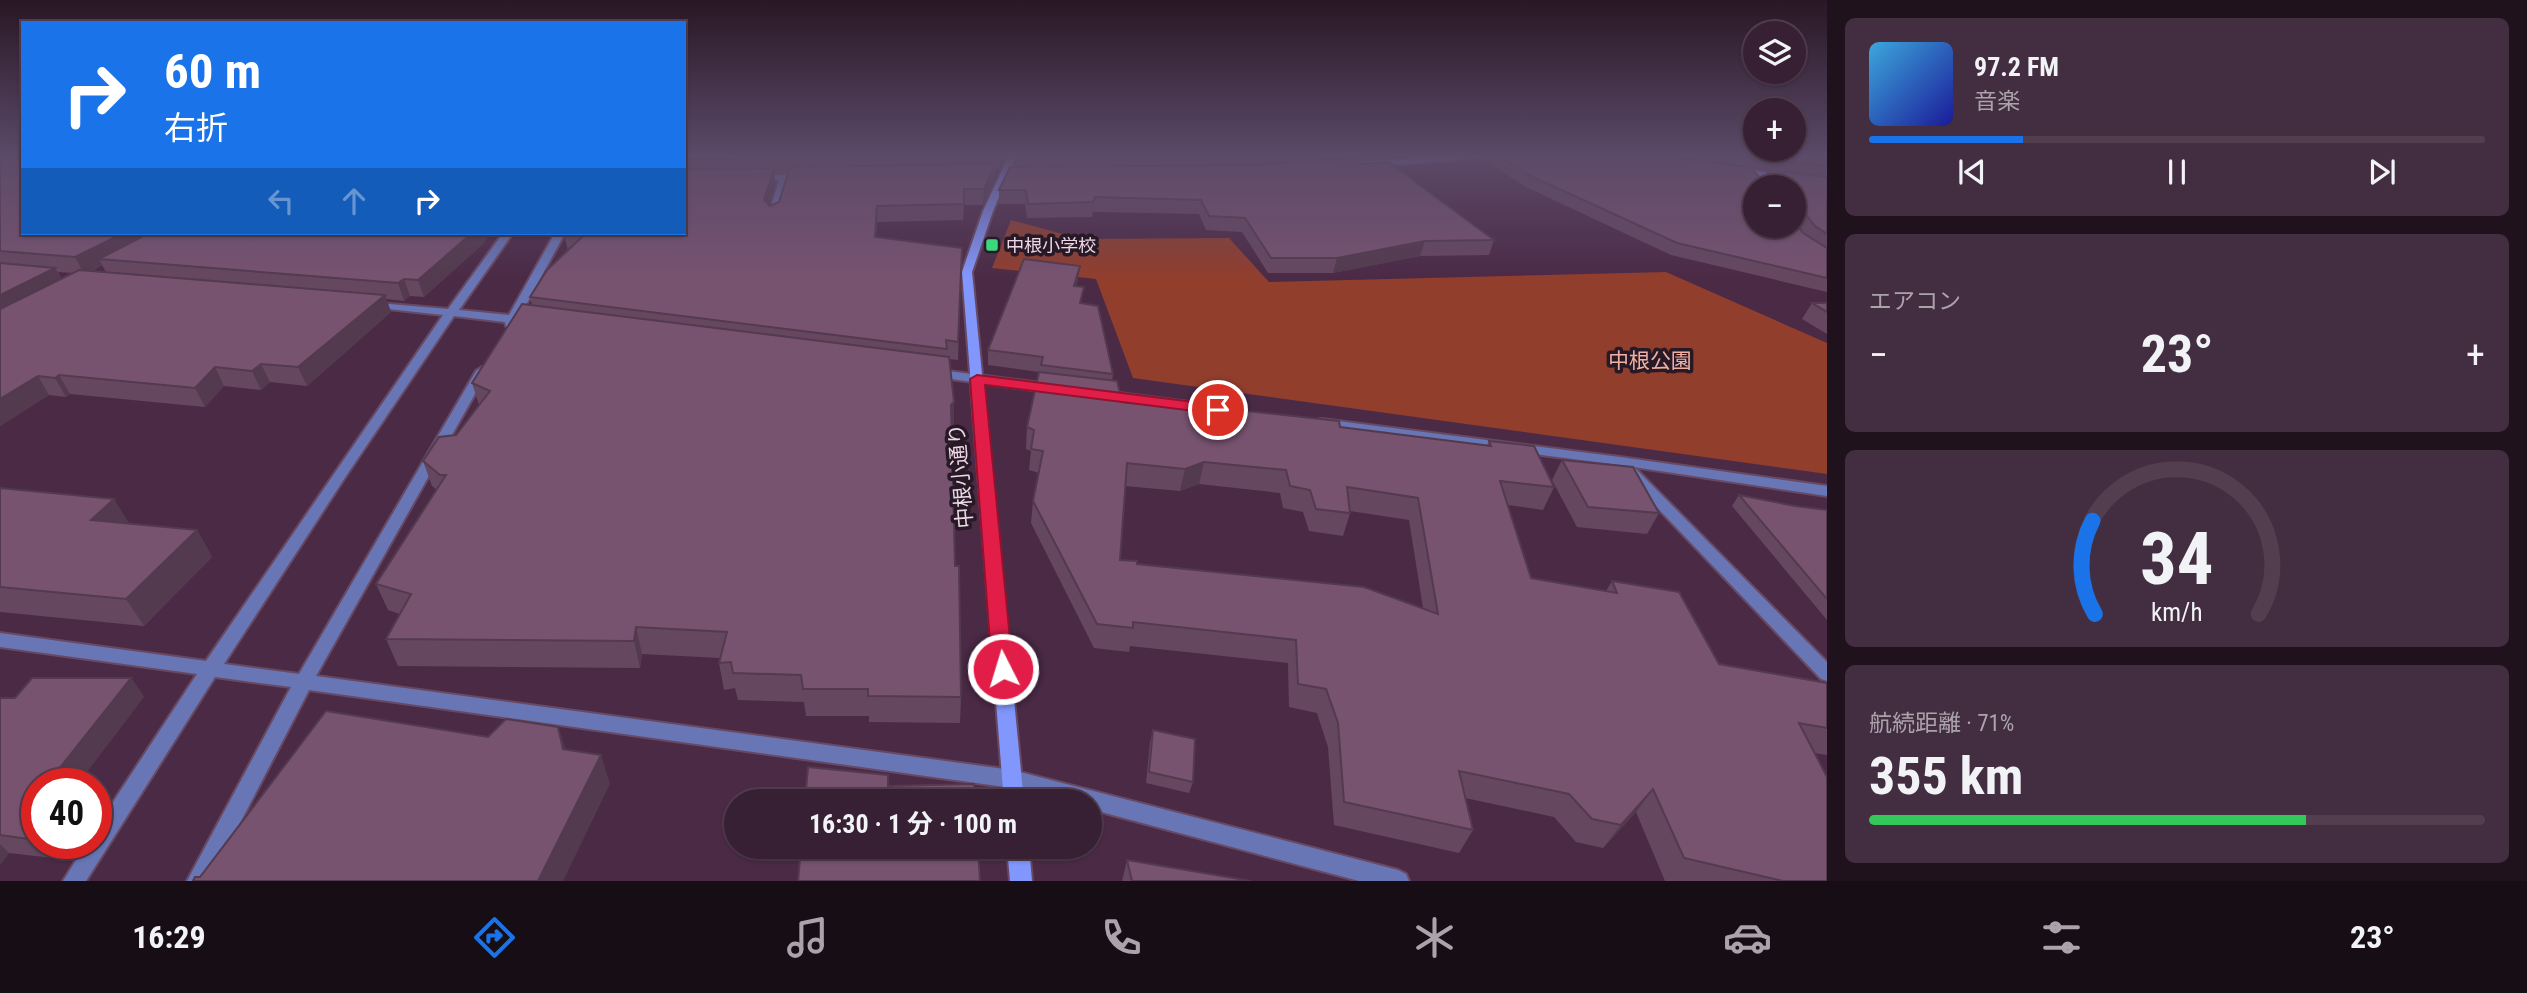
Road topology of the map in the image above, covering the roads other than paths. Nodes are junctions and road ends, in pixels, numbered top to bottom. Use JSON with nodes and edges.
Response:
{"nodes":[{"id":1,"x":779,"y":196,"type":"edge"},
{"id":2,"x":993,"y":196,"type":"edge"},
{"id":3,"x":772,"y":217,"type":"edge"},
{"id":4,"x":507,"y":235,"type":"edge"},
{"id":5,"x":559,"y":235,"type":"edge"},
{"id":6,"x":357,"y":303,"type":"edge"},
{"id":7,"x":458,"y":311,"type":"junction"},
{"id":8,"x":507,"y":317,"type":"junction"},
{"id":9,"x":540,"y":322,"type":"edge"},
{"id":10,"x":923,"y":372,"type":"edge"},
{"id":11,"x":977,"y":379,"type":"junction"},
{"id":12,"x":1251,"y":414,"type":"edge"},
{"id":13,"x":1306,"y":421,"type":"edge"},
{"id":14,"x":1620,"y":461,"type":"junction"},
{"id":15,"x":1827,"y":491,"type":"edge"},
{"id":16,"x":0,"y":640,"type":"edge"},
{"id":17,"x":219,"y":670,"type":"junction"},
{"id":18,"x":1827,"y":674,"type":"edge"},
{"id":19,"x":296,"y":681,"type":"junction"},
{"id":20,"x":1013,"y":779,"type":"junction"},
{"id":21,"x":1013,"y":789,"type":"edge"},
{"id":22,"x":1019,"y":859,"type":"edge"},
{"id":23,"x":74,"y":881,"type":"edge"},
{"id":24,"x":198,"y":881,"type":"edge"},
{"id":25,"x":1021,"y":881,"type":"edge"},
{"id":26,"x":1398,"y":881,"type":"edge"}],
"edges":[{"from":1,"to":3,"type":"street"},
{"from":2,"to":11,"type":"street","name":"中根小通り"},
{"from":4,"to":7,"type":"street"},
{"from":5,"to":8,"type":"street"},
{"from":6,"to":7,"type":"street"},
{"from":7,"to":8,"type":"street"},
{"from":7,"to":17,"type":"street"},
{"from":8,"to":9,"type":"street"},
{"from":8,"to":19,"type":"street"},
{"from":10,"to":11,"type":"street"},
{"from":11,"to":12,"type":"street"},
{"from":11,"to":20,"type":"street","name":"中根小通り"},
{"from":13,"to":14,"type":"street"},
{"from":14,"to":15,"type":"street"},
{"from":14,"to":18,"type":"street"},
{"from":16,"to":17,"type":"street"},
{"from":17,"to":19,"type":"street"},
{"from":17,"to":23,"type":"street"},
{"from":19,"to":20,"type":"street"},
{"from":19,"to":24,"type":"street"},
{"from":20,"to":21,"type":"street","name":"中根小通り"},
{"from":20,"to":26,"type":"street"},
{"from":22,"to":25,"type":"street"}]}
